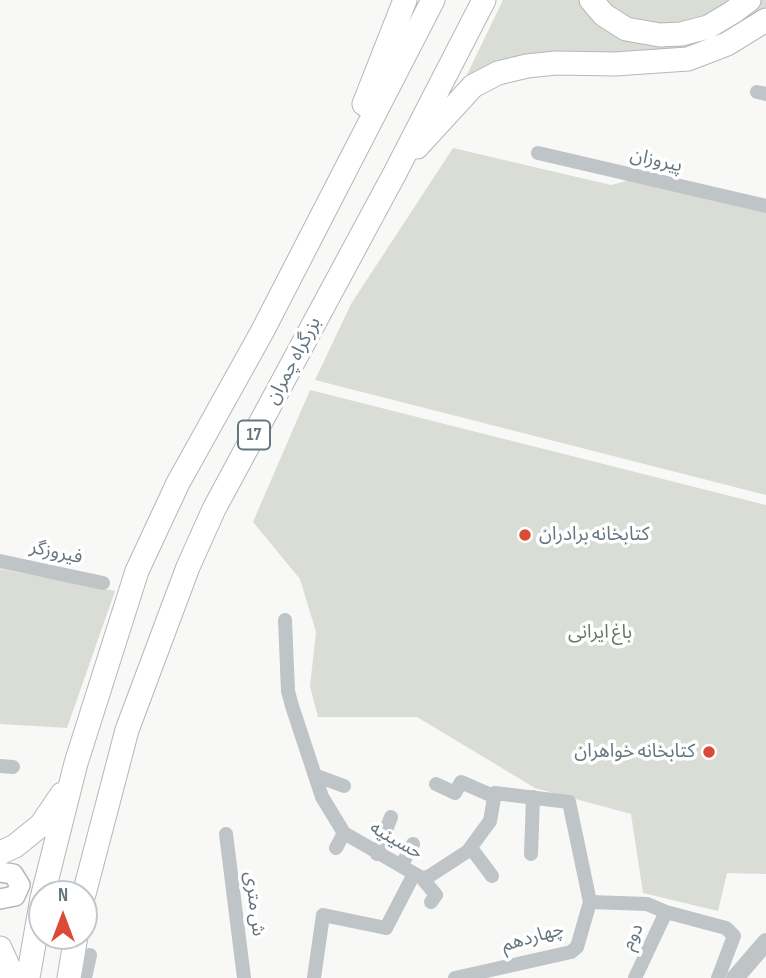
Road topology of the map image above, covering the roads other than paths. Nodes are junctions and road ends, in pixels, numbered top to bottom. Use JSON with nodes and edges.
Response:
{"nodes":[{"id":1,"x":405,"y":0,"type":"edge"},
{"id":2,"x":433,"y":0,"type":"edge"},
{"id":3,"x":484,"y":0,"type":"edge"},
{"id":4,"x":591,"y":0,"type":"edge"},
{"id":5,"x":748,"y":0,"type":"edge"},
{"id":6,"x":766,"y":20,"type":"edge"},
{"id":7,"x":538,"y":153,"type":"dead end"},
{"id":8,"x":342,"y":173,"type":"junction"},
{"id":9,"x":394,"y":173,"type":"junction"},
{"id":10,"x":766,"y":206,"type":"edge"},
{"id":11,"x":0,"y":561,"type":"edge"},
{"id":12,"x":103,"y":583,"type":"dead end"},
{"id":13,"x":285,"y":620,"type":"dead end"},
{"id":14,"x":76,"y":763,"type":"junction"},
{"id":15,"x":317,"y":776,"type":"junction"},
{"id":16,"x":436,"y":784,"type":"dead end"},
{"id":17,"x":344,"y":786,"type":"dead end"},
{"id":18,"x":493,"y":796,"type":"junction"},
{"id":19,"x":533,"y":797,"type":"junction"},
{"id":20,"x":391,"y":817,"type":"dead end"},
{"id":21,"x":344,"y":833,"type":"junction"},
{"id":22,"x":226,"y":834,"type":"dead end"},
{"id":23,"x":413,"y":844,"type":"dead end"},
{"id":24,"x":336,"y":848,"type":"dead end"},
{"id":25,"x":471,"y":848,"type":"junction"},
{"id":26,"x":377,"y":854,"type":"junction"},
{"id":27,"x":531,"y":854,"type":"dead end"},
{"id":28,"x":2,"y":865,"type":"edge"},
{"id":29,"x":413,"y":873,"type":"junction"},
{"id":30,"x":492,"y":876,"type":"dead end"},
{"id":31,"x":46,"y":880,"type":"edge"},
{"id":32,"x":88,"y":880,"type":"edge"},
{"id":33,"x":2,"y":899,"type":"edge"},
{"id":34,"x":431,"y":902,"type":"dead end"},
{"id":35,"x":590,"y":902,"type":"junction"},
{"id":36,"x":666,"y":912,"type":"junction"},
{"id":37,"x":766,"y":943,"type":"edge"},
{"id":38,"x":0,"y":948,"type":"edge"},
{"id":39,"x":33,"y":950,"type":"edge"},
{"id":40,"x":81,"y":950,"type":"edge"},
{"id":41,"x":83,"y":950,"type":"edge"},
{"id":42,"x":11,"y":978,"type":"edge"},
{"id":43,"x":28,"y":978,"type":"edge"},
{"id":44,"x":69,"y":978,"type":"edge"},
{"id":45,"x":85,"y":978,"type":"edge"},
{"id":46,"x":244,"y":978,"type":"edge"},
{"id":47,"x":314,"y":978,"type":"edge"},
{"id":48,"x":455,"y":978,"type":"edge"},
{"id":49,"x":635,"y":978,"type":"edge"},
{"id":50,"x":718,"y":978,"type":"edge"},
{"id":51,"x":734,"y":978,"type":"edge"}],
"edges":[{"from":1,"to":8,"type":"highway"},
{"from":2,"to":8,"type":"highway","number":"17"},
{"from":3,"to":9,"type":"highway","name":"بزرگراه چمران","number":"17"},
{"from":4,"to":5,"type":"highway"},
{"from":6,"to":9,"type":"highway"},
{"from":7,"to":10,"type":"street","name":"پیروزان"},
{"from":8,"to":14,"type":"highway","number":"17"},
{"from":9,"to":32,"type":"highway","name":"بزرگراه چمران","number":"17"},
{"from":11,"to":12,"type":"street","name":"فیروزگر"},
{"from":13,"to":15,"type":"street","name":"حسینیه"},
{"from":14,"to":28,"type":"highway"},
{"from":14,"to":31,"type":"highway","number":"17"},
{"from":15,"to":17,"type":"street"},
{"from":15,"to":21,"type":"street","name":"حسینیه"},
{"from":16,"to":18,"type":"street"},
{"from":18,"to":19,"type":"street"},
{"from":18,"to":25,"type":"street","name":"حسینیه"},
{"from":19,"to":27,"type":"street"},
{"from":19,"to":35,"type":"street"},
{"from":20,"to":26,"type":"street"},
{"from":21,"to":24,"type":"street"},
{"from":21,"to":26,"type":"street","name":"حسینیه"},
{"from":22,"to":46,"type":"street","name":"ش متری"},
{"from":23,"to":29,"type":"street"},
{"from":25,"to":29,"type":"street","name":"حسینیه"},
{"from":25,"to":30,"type":"street"},
{"from":26,"to":29,"type":"street","name":"حسینیه"},
{"from":28,"to":33,"type":"main road"},
{"from":29,"to":34,"type":"street"},
{"from":29,"to":47,"type":"street"},
{"from":35,"to":36,"type":"street"},
{"from":35,"to":48,"type":"street","name":"چهاردهم"},
{"from":36,"to":49,"type":"street","name":"دوم"},
{"from":36,"to":50,"type":"street"},
{"from":37,"to":51,"type":"street"},
{"from":38,"to":42,"type":"highway"},
{"from":39,"to":43,"type":"highway","number":"17"},
{"from":40,"to":44,"type":"highway"},
{"from":41,"to":45,"type":"street"}]}
